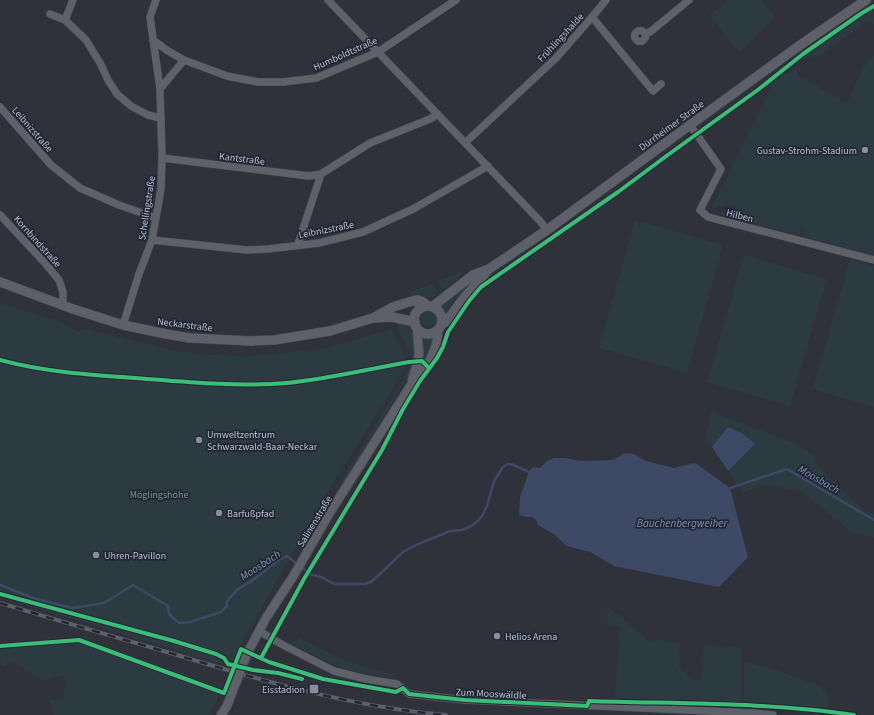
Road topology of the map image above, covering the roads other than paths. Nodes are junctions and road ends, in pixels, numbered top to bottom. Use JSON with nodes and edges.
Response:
{"nodes":[{"id":1,"x":73,"y":0,"type":"edge"},
{"id":2,"x":156,"y":0,"type":"edge"},
{"id":3,"x":328,"y":0,"type":"edge"},
{"id":4,"x":456,"y":0,"type":"edge"},
{"id":5,"x":606,"y":0,"type":"edge"},
{"id":6,"x":689,"y":0,"type":"edge"},
{"id":7,"x":866,"y":0,"type":"edge"},
{"id":8,"x":50,"y":14,"type":"dead end"},
{"id":9,"x":592,"y":17,"type":"junction"},
{"id":10,"x":65,"y":20,"type":"junction"},
{"id":11,"x":645,"y":34,"type":"dead end"},
{"id":12,"x":153,"y":40,"type":"junction"},
{"id":13,"x":378,"y":52,"type":"junction"},
{"id":14,"x":184,"y":60,"type":"junction"},
{"id":15,"x":661,"y":84,"type":"dead end"},
{"id":16,"x":160,"y":90,"type":"junction"},
{"id":17,"x":0,"y":107,"type":"edge"},
{"id":18,"x":438,"y":114,"type":"junction"},
{"id":19,"x":160,"y":118,"type":"junction"},
{"id":20,"x":690,"y":125,"type":"junction"},
{"id":21,"x":465,"y":143,"type":"junction"},
{"id":22,"x":162,"y":158,"type":"junction"},
{"id":23,"x":488,"y":166,"type":"junction"},
{"id":24,"x":320,"y":174,"type":"junction"},
{"id":25,"x":0,"y":215,"type":"edge"},
{"id":26,"x":156,"y":218,"type":"junction"},
{"id":27,"x":547,"y":230,"type":"junction"},
{"id":28,"x":152,"y":240,"type":"junction"},
{"id":29,"x":298,"y":244,"type":"junction"},
{"id":30,"x":874,"y":260,"type":"edge"},
{"id":31,"x":489,"y":268,"type":"junction"},
{"id":32,"x":0,"y":282,"type":"edge"},
{"id":33,"x":63,"y":305,"type":"junction"},
{"id":34,"x":430,"y":306,"type":"junction"},
{"id":35,"x":373,"y":318,"type":"junction"},
{"id":36,"x":123,"y":325,"type":"junction"},
{"id":37,"x":416,"y":325,"type":"junction"},
{"id":38,"x":440,"y":328,"type":"junction"},
{"id":39,"x":411,"y":384,"type":"junction"},
{"id":40,"x":259,"y":631,"type":"junction"},
{"id":41,"x":221,"y":715,"type":"edge"},
{"id":42,"x":774,"y":715,"type":"edge"}],
"edges":[{"from":1,"to":10,"type":"street"},
{"from":2,"to":12,"type":"street","name":"Schellingstraße"},
{"from":3,"to":13,"type":"street"},
{"from":4,"to":13,"type":"street","name":"Humboldtstraße"},
{"from":5,"to":9,"type":"street"},
{"from":6,"to":11,"type":"street"},
{"from":7,"to":20,"type":"main road","name":"Dürrheimer Straße"},
{"from":8,"to":10,"type":"street"},
{"from":9,"to":15,"type":"street","name":"Frühlingshalde"},
{"from":9,"to":21,"type":"street","name":"Frühlingshalde"},
{"from":10,"to":19,"type":"street"},
{"from":12,"to":14,"type":"street"},
{"from":12,"to":16,"type":"street","name":"Schellingstraße"},
{"from":13,"to":14,"type":"street","name":"Humboldtstraße"},
{"from":13,"to":18,"type":"street"},
{"from":14,"to":16,"type":"street"},
{"from":16,"to":19,"type":"street","name":"Schellingstraße"},
{"from":17,"to":26,"type":"street","name":"Leibnizstraße"},
{"from":18,"to":21,"type":"street"},
{"from":18,"to":24,"type":"street","name":"Kantstraße"},
{"from":19,"to":22,"type":"street","name":"Schellingstraße"},
{"from":20,"to":27,"type":"main road","name":"Dürrheimer Straße"},
{"from":20,"to":30,"type":"street","name":"Hilben"},
{"from":21,"to":23,"type":"street"},
{"from":22,"to":24,"type":"street","name":"Kantstraße"},
{"from":22,"to":26,"type":"street","name":"Schellingstraße"},
{"from":23,"to":27,"type":"street"},
{"from":23,"to":29,"type":"street","name":"Leibnizstraße"},
{"from":24,"to":29,"type":"street"},
{"from":25,"to":33,"type":"street","name":"Kornbindstraße"},
{"from":26,"to":28,"type":"street","name":"Schellingstraße"},
{"from":27,"to":31,"type":"main road","name":"Dürrheimer Straße"},
{"from":28,"to":29,"type":"street","name":"Leibnizstraße"},
{"from":28,"to":36,"type":"street","name":"Schellingstraße"},
{"from":31,"to":34,"type":"main road","name":"Dürrheimer Straße"},
{"from":31,"to":38,"type":"main road","name":"Dürrheimer Straße"},
{"from":32,"to":33,"type":"main road","name":"Neckarstraße"},
{"from":33,"to":36,"type":"main road","name":"Neckarstraße"},
{"from":34,"to":35,"type":"main road","name":"Neckarstraße"},
{"from":34,"to":37,"type":"main road"},
{"from":34,"to":38,"type":"main road"},
{"from":35,"to":36,"type":"main road","name":"Neckarstraße"},
{"from":35,"to":37,"type":"main road","name":"Neckarstraße"},
{"from":37,"to":38,"type":"main road"},
{"from":37,"to":39,"type":"street","name":"Salinenstraße"},
{"from":38,"to":39,"type":"street","name":"Salinenstraße"},
{"from":39,"to":40,"type":"street","name":"Salinenstraße"},
{"from":40,"to":41,"type":"street","name":"Salinenstraße","bridge":true},
{"from":40,"to":42,"type":"street","name":"Zum Mooswäldle"}]}
